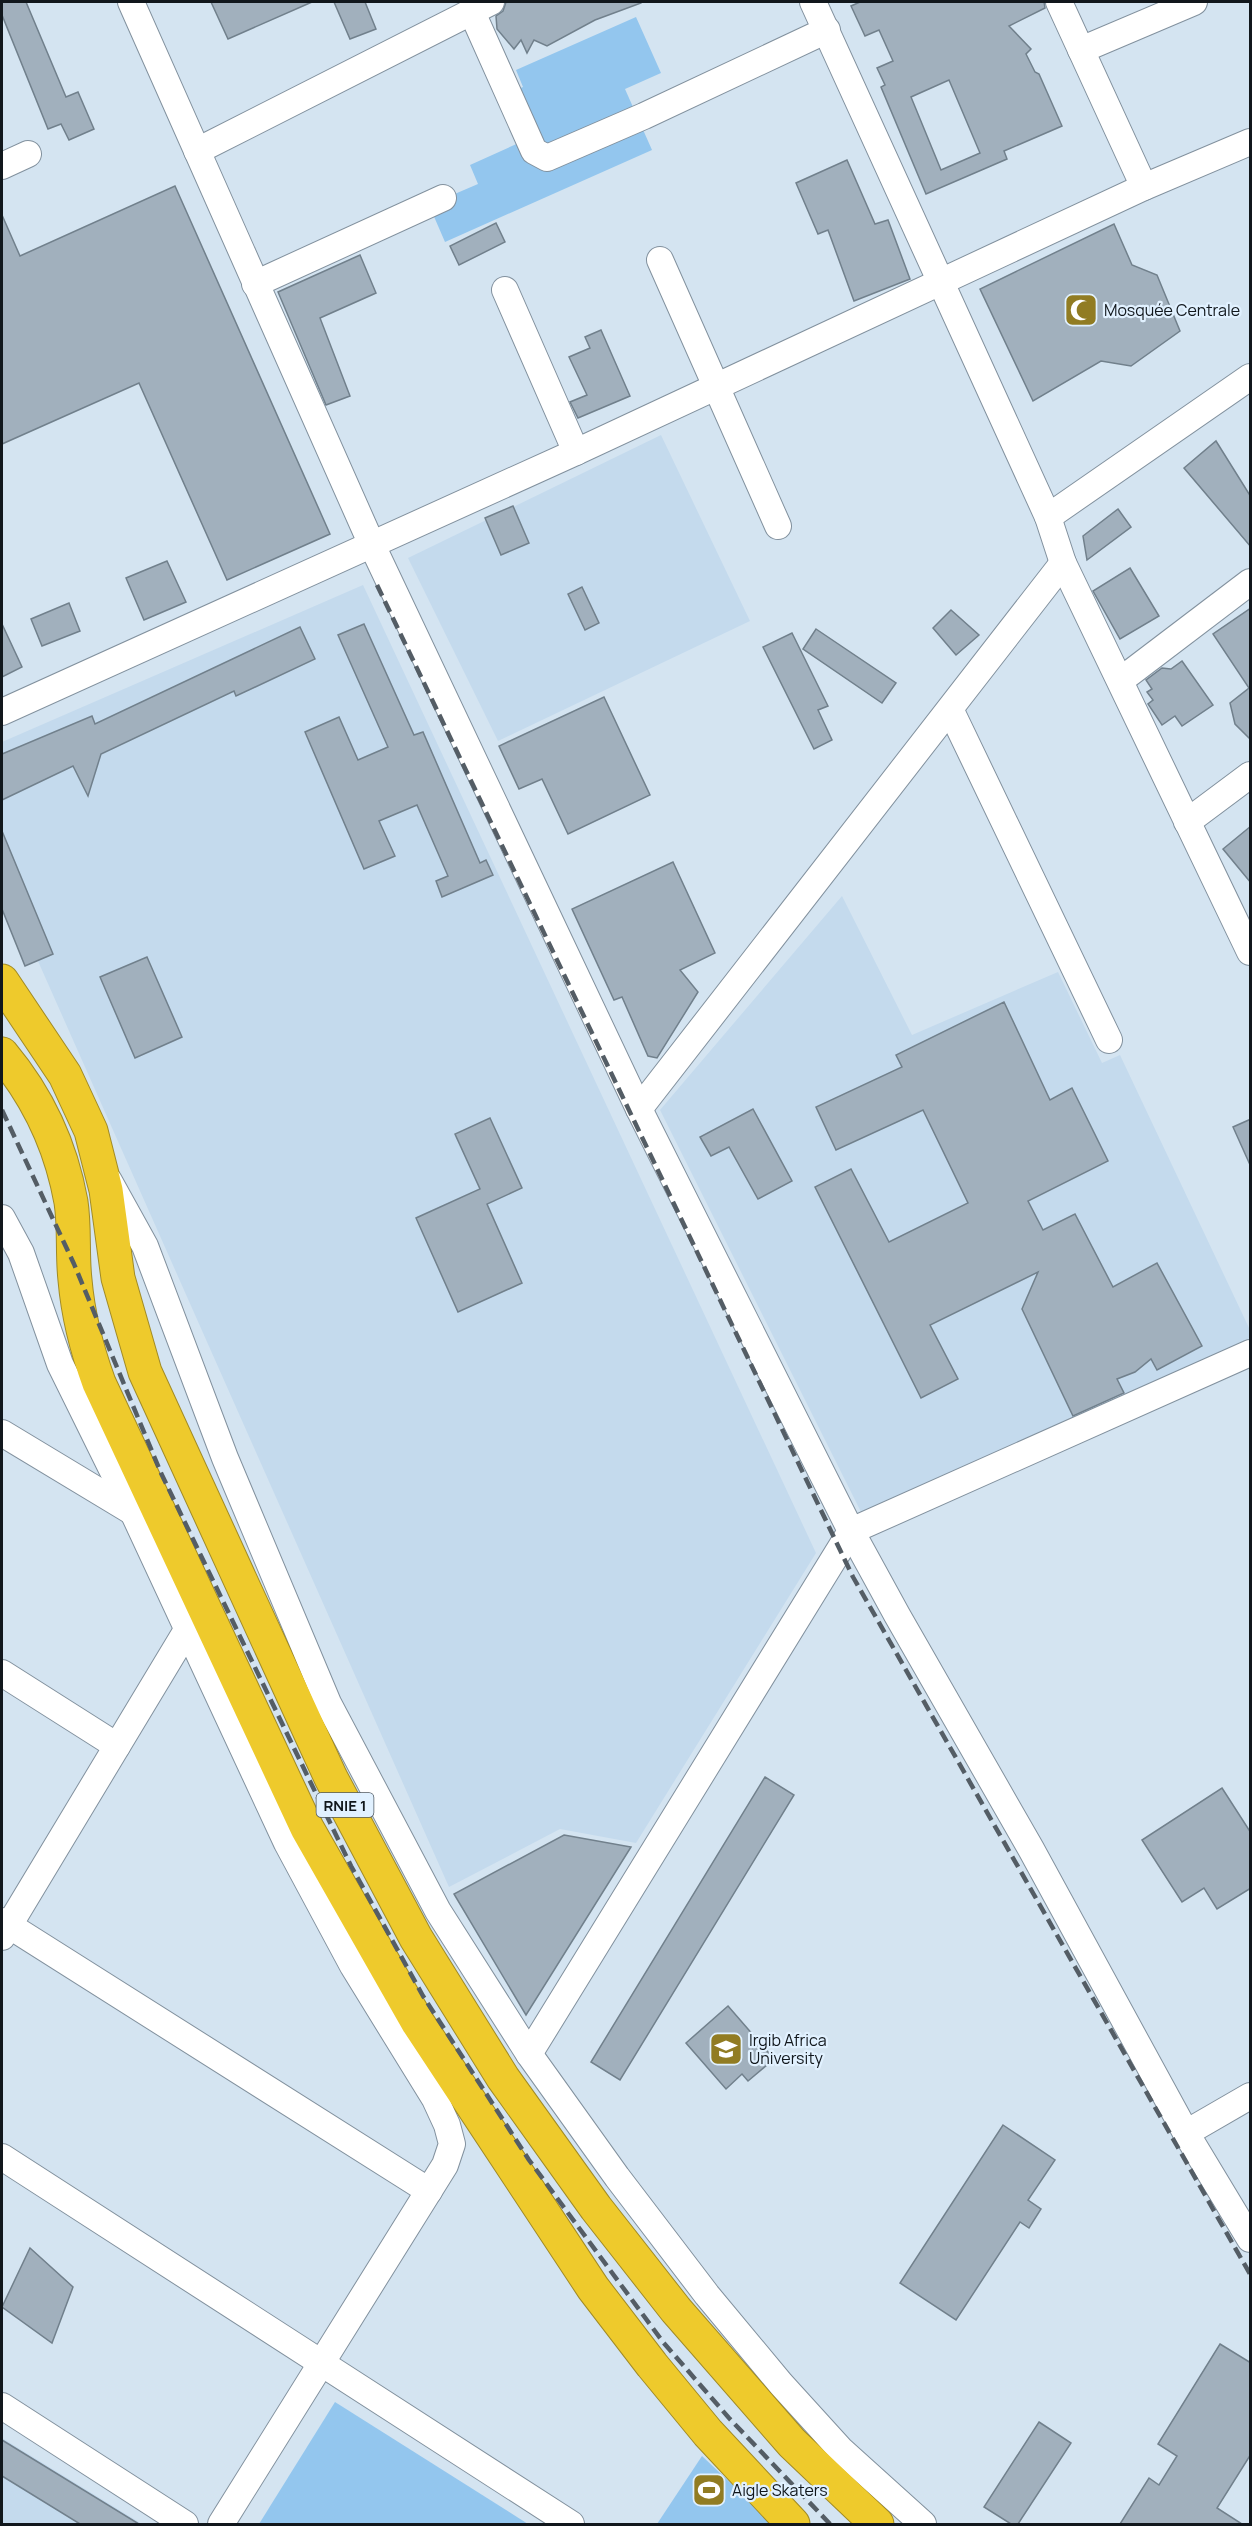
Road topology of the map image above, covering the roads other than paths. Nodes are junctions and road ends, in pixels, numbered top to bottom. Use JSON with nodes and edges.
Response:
{"nodes":[{"id":1,"x":130,"y":2,"type":"edge"},
{"id":2,"x":813,"y":2,"type":"edge"},
{"id":3,"x":1059,"y":2,"type":"edge"},
{"id":4,"x":1194,"y":2,"type":"edge"},
{"id":5,"x":481,"y":6,"type":"edge"},
{"id":6,"x":827,"y":30,"type":"junction"},
{"id":7,"x":1081,"y":50,"type":"junction"},
{"id":8,"x":1251,"y":142,"type":"edge"},
{"id":9,"x":197,"y":150,"type":"junction"},
{"id":10,"x":28,"y":154,"type":"dead end"},
{"id":11,"x":2,"y":166,"type":"edge"},
{"id":12,"x":1144,"y":188,"type":"junction"},
{"id":13,"x":443,"y":198,"type":"dead end"},
{"id":14,"x":660,"y":260,"type":"dead end"},
{"id":15,"x":941,"y":282,"type":"junction"},
{"id":16,"x":255,"y":284,"type":"junction"},
{"id":17,"x":506,"y":290,"type":"dead end"},
{"id":18,"x":1251,"y":377,"type":"edge"},
{"id":19,"x":716,"y":385,"type":"junction"},
{"id":20,"x":576,"y":452,"type":"junction"},
{"id":21,"x":1048,"y":517,"type":"junction"},
{"id":22,"x":778,"y":526,"type":"dead end"},
{"id":23,"x":372,"y":545,"type":"junction"},
{"id":24,"x":1064,"y":563,"type":"junction"},
{"id":25,"x":1251,"y":582,"type":"edge"},
{"id":26,"x":1121,"y":680,"type":"junction"},
{"id":27,"x":951,"y":711,"type":"junction"},
{"id":28,"x":2,"y":712,"type":"edge"},
{"id":29,"x":1251,"y":775,"type":"edge"},
{"id":30,"x":1188,"y":822,"type":"junction"},
{"id":31,"x":1251,"y":952,"type":"edge"},
{"id":32,"x":2,"y":981,"type":"edge"},
{"id":33,"x":1109,"y":1040,"type":"dead end"},
{"id":34,"x":2,"y":1054,"type":"edge"},
{"id":35,"x":639,"y":1109,"type":"junction"},
{"id":36,"x":102,"y":1170,"type":"junction"},
{"id":37,"x":2,"y":1218,"type":"edge"},
{"id":38,"x":1251,"y":1353,"type":"edge"},
{"id":39,"x":2,"y":1433,"type":"edge"},
{"id":40,"x":225,"y":1458,"type":"junction"},
{"id":41,"x":191,"y":1475,"type":"junction"},
{"id":42,"x":133,"y":1512,"type":"junction"},
{"id":43,"x":852,"y":1531,"type":"junction"},
{"id":44,"x":187,"y":1630,"type":"junction"},
{"id":45,"x":2,"y":1673,"type":"edge"},
{"id":46,"x":117,"y":1746,"type":"junction"},
{"id":47,"x":4,"y":1928,"type":"edge"},
{"id":48,"x":529,"y":2054,"type":"junction"},
{"id":49,"x":1251,"y":2096,"type":"edge"},
{"id":50,"x":1186,"y":2133,"type":"junction"},
{"id":51,"x":2,"y":2157,"type":"edge"},
{"id":52,"x":429,"y":2191,"type":"junction"},
{"id":53,"x":1251,"y":2239,"type":"edge"},
{"id":54,"x":320,"y":2365,"type":"junction"},
{"id":55,"x":2,"y":2406,"type":"edge"},
{"id":56,"x":185,"y":2524,"type":"edge"},
{"id":57,"x":221,"y":2524,"type":"edge"},
{"id":58,"x":571,"y":2524,"type":"edge"},
{"id":59,"x":793,"y":2524,"type":"edge"},
{"id":60,"x":877,"y":2524,"type":"edge"},
{"id":61,"x":922,"y":2524,"type":"edge"}],
"edges":[{"from":1,"to":9,"type":"street"},
{"from":2,"to":6,"type":"street"},
{"from":3,"to":7,"type":"street"},
{"from":4,"to":7,"type":"street"},
{"from":5,"to":6,"type":"street"},
{"from":5,"to":9,"type":"street"},
{"from":6,"to":15,"type":"street"},
{"from":7,"to":12,"type":"street"},
{"from":8,"to":12,"type":"street"},
{"from":9,"to":16,"type":"street"},
{"from":10,"to":11,"type":"street"},
{"from":12,"to":15,"type":"street"},
{"from":13,"to":16,"type":"street"},
{"from":14,"to":19,"type":"street"},
{"from":15,"to":19,"type":"street"},
{"from":15,"to":21,"type":"street"},
{"from":16,"to":23,"type":"street"},
{"from":17,"to":20,"type":"street"},
{"from":18,"to":21,"type":"street"},
{"from":19,"to":20,"type":"street"},
{"from":19,"to":22,"type":"street"},
{"from":20,"to":23,"type":"street"},
{"from":21,"to":24,"type":"street"},
{"from":23,"to":28,"type":"street"},
{"from":23,"to":35,"type":"street"},
{"from":24,"to":26,"type":"street"},
{"from":24,"to":27,"type":"street"},
{"from":25,"to":26,"type":"street"},
{"from":26,"to":30,"type":"street"},
{"from":27,"to":33,"type":"street"},
{"from":27,"to":35,"type":"street"},
{"from":29,"to":30,"type":"street"},
{"from":30,"to":31,"type":"street"},
{"from":32,"to":36,"type":"highway","number":"RNIE 1"},
{"from":34,"to":59,"type":"highway","number":"RNIE 1"},
{"from":35,"to":43,"type":"street"},
{"from":36,"to":40,"type":"street"},
{"from":36,"to":41,"type":"highway","number":"RNIE 1"},
{"from":37,"to":42,"type":"street"},
{"from":38,"to":43,"type":"street"},
{"from":39,"to":42,"type":"street"},
{"from":40,"to":41,"type":"street"},
{"from":40,"to":48,"type":"street"},
{"from":41,"to":60,"type":"highway","number":"RNIE 1"},
{"from":42,"to":44,"type":"street"},
{"from":43,"to":48,"type":"street"},
{"from":43,"to":50,"type":"street"},
{"from":44,"to":46,"type":"street"},
{"from":44,"to":52,"type":"street"},
{"from":45,"to":46,"type":"street"},
{"from":46,"to":47,"type":"street"},
{"from":47,"to":52,"type":"street"},
{"from":48,"to":61,"type":"street"},
{"from":49,"to":50,"type":"street"},
{"from":50,"to":53,"type":"street"},
{"from":51,"to":54,"type":"street"},
{"from":52,"to":54,"type":"street"},
{"from":54,"to":57,"type":"street"},
{"from":54,"to":58,"type":"street"},
{"from":55,"to":56,"type":"street"}]}
